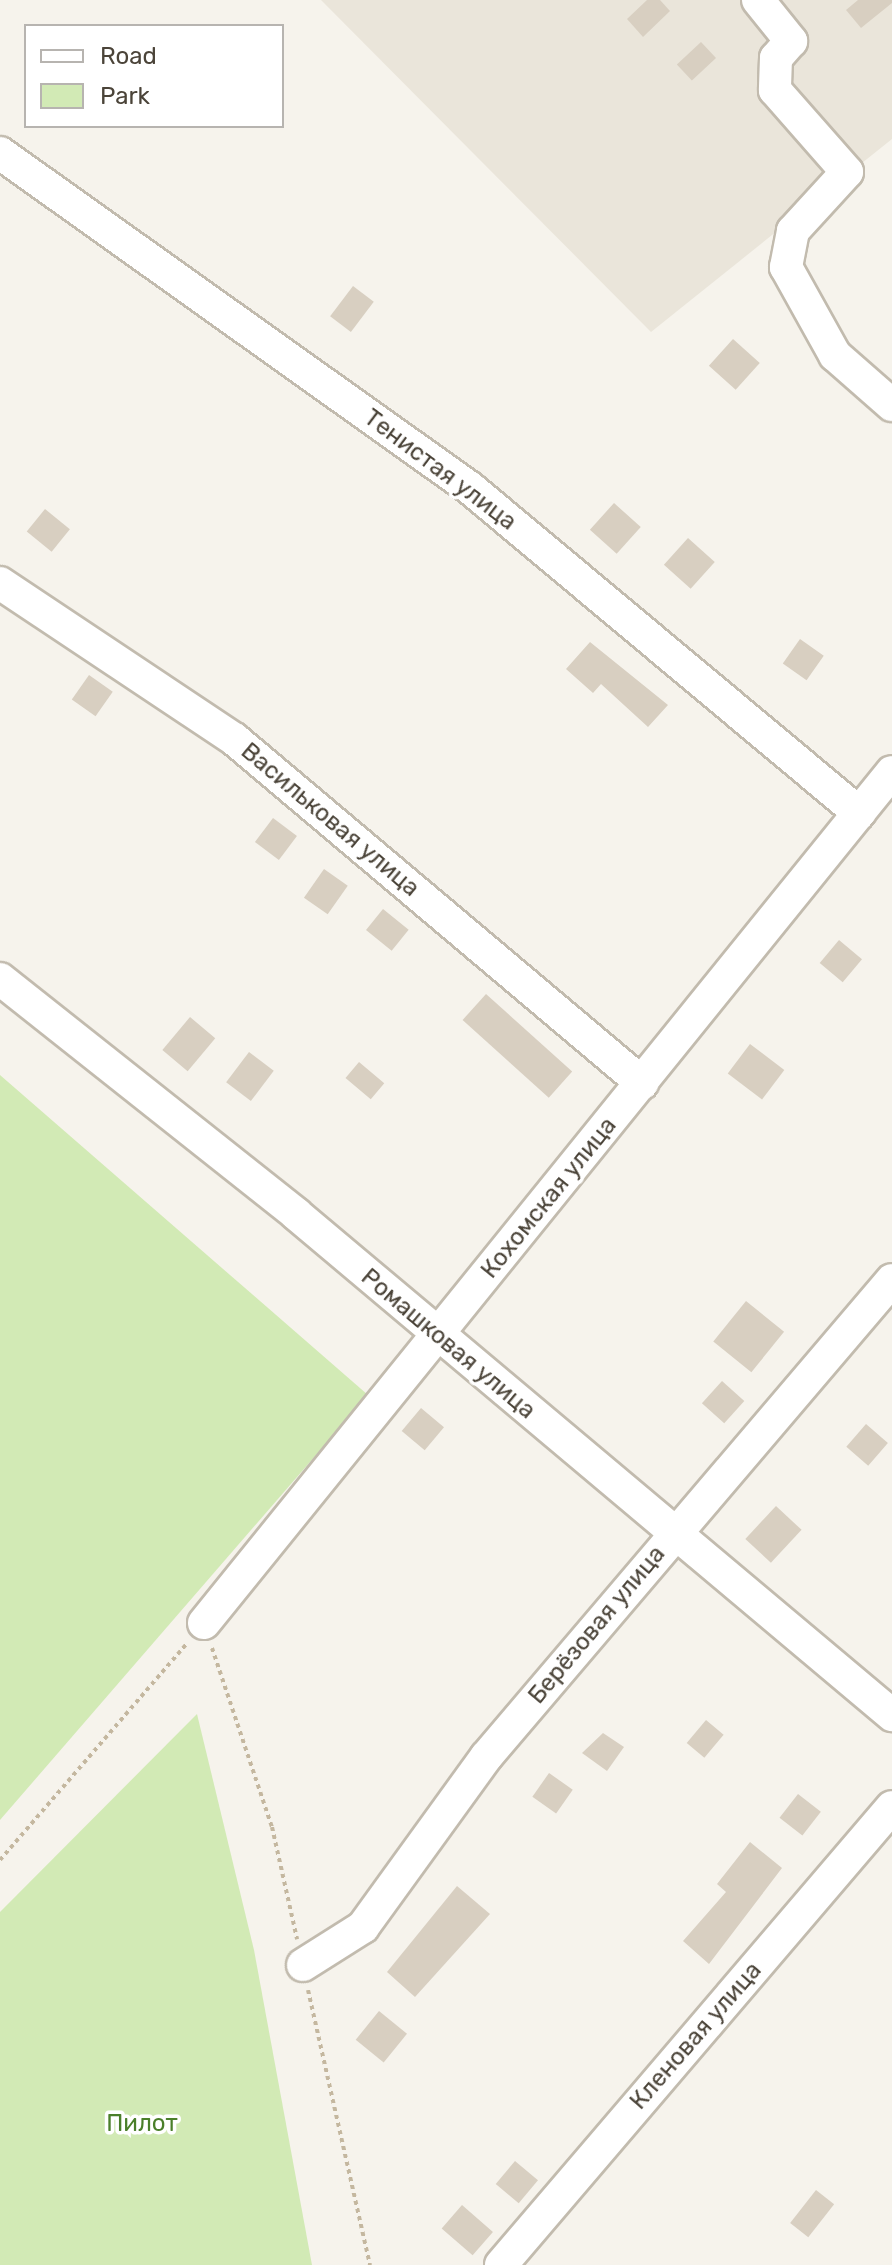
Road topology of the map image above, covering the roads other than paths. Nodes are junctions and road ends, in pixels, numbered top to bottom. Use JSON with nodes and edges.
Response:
{"nodes":[{"id":1,"x":758,"y":0,"type":"edge"},
{"id":2,"x":0,"y":153,"type":"edge"},
{"id":3,"x":892,"y":405,"type":"edge"},
{"id":4,"x":0,"y":583,"type":"edge"},
{"id":5,"x":892,"y":772,"type":"edge"},
{"id":6,"x":859,"y":813,"type":"junction"},
{"id":7,"x":0,"y":979,"type":"edge"},
{"id":8,"x":642,"y":1083,"type":"junction"},
{"id":9,"x":892,"y":1280,"type":"edge"},
{"id":10,"x":437,"y":1337,"type":"junction"},
{"id":11,"x":674,"y":1534,"type":"junction"},
{"id":12,"x":204,"y":1623,"type":"road end"},
{"id":13,"x":892,"y":1715,"type":"edge"},
{"id":14,"x":892,"y":1807,"type":"edge"},
{"id":15,"x":303,"y":1965,"type":"dead end"},
{"id":16,"x":501,"y":2265,"type":"edge"}],
"edges":[{"from":1,"to":3,"type":"street"},
{"from":2,"to":6,"type":"street","name":"Тенистая улица"},
{"from":4,"to":8,"type":"street","name":"Васильковая улица"},
{"from":5,"to":6,"type":"street","name":"Кохомская улица"},
{"from":6,"to":8,"type":"street","name":"Кохомская улица"},
{"from":7,"to":10,"type":"street","name":"Ромашковая улица"},
{"from":8,"to":10,"type":"street","name":"Кохомская улица"},
{"from":9,"to":11,"type":"street","name":"Берёзовая улица"},
{"from":10,"to":11,"type":"street","name":"Ромашковая улица"},
{"from":10,"to":12,"type":"street","name":"Кохомская улица"},
{"from":11,"to":13,"type":"street","name":"Ромашковая улица"},
{"from":11,"to":15,"type":"street","name":"Берёзовая улица"},
{"from":14,"to":16,"type":"street","name":"Кленовая улица"}]}
